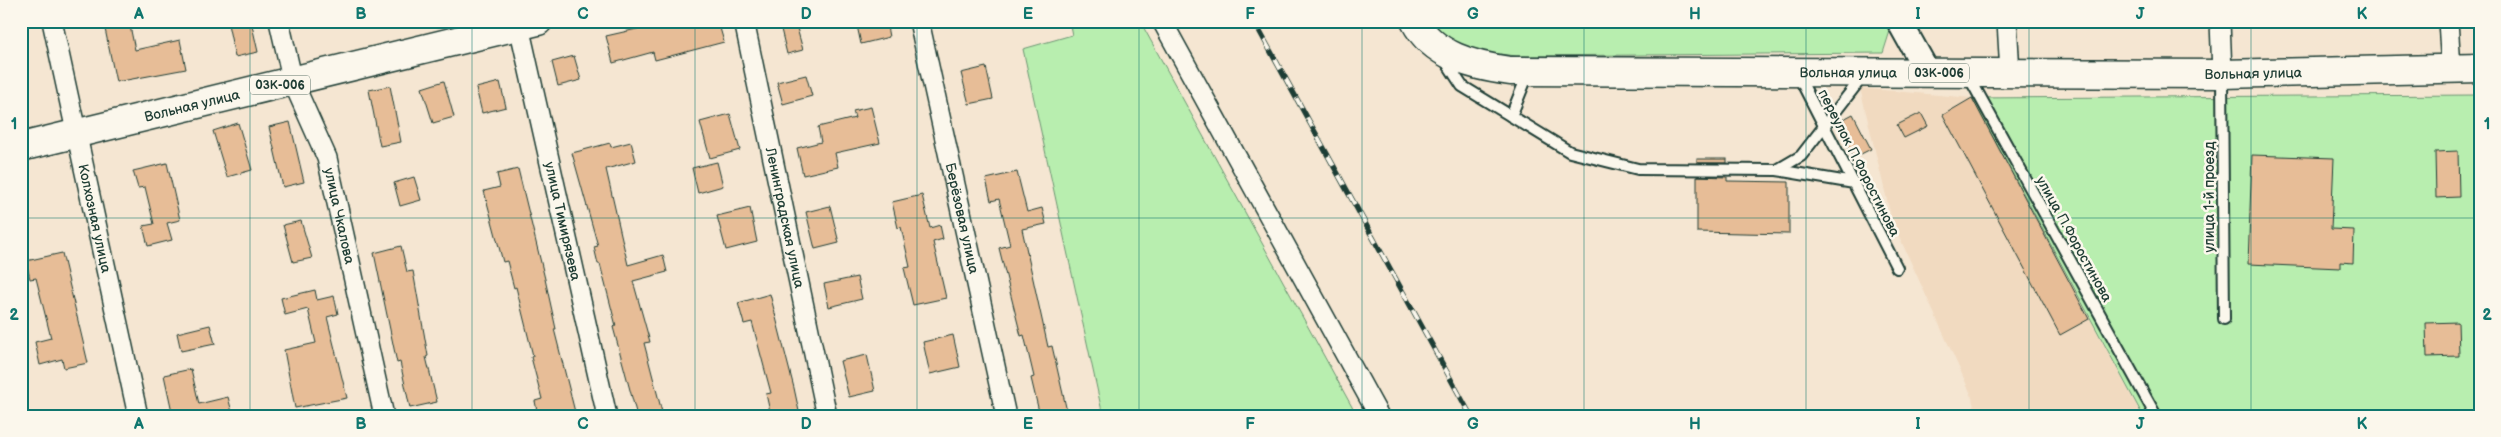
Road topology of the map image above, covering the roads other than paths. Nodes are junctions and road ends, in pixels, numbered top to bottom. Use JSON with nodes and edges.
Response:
{"nodes":[{"id":1,"x":52,"y":21,"type":"edge"},
{"id":2,"x":279,"y":21,"type":"edge"},
{"id":3,"x":744,"y":21,"type":"edge"},
{"id":4,"x":920,"y":21,"type":"edge"},
{"id":5,"x":1162,"y":21,"type":"edge"},
{"id":6,"x":1414,"y":21,"type":"edge"},
{"id":7,"x":1899,"y":21,"type":"edge"},
{"id":8,"x":2007,"y":21,"type":"edge"},
{"id":9,"x":2220,"y":21,"type":"edge"},
{"id":10,"x":2448,"y":21,"type":"edge"},
{"id":11,"x":528,"y":24,"type":"edge"},
{"id":12,"x":464,"y":30,"type":"edge"},
{"id":13,"x":1434,"y":45,"type":"junction"},
{"id":14,"x":2451,"y":68,"type":"junction"},
{"id":15,"x":2480,"y":68,"type":"edge"},
{"id":16,"x":1529,"y":70,"type":"junction"},
{"id":17,"x":1796,"y":71,"type":"junction"},
{"id":18,"x":1866,"y":72,"type":"junction"},
{"id":19,"x":1928,"y":73,"type":"junction"},
{"id":20,"x":2010,"y":73,"type":"junction"},
{"id":21,"x":2222,"y":74,"type":"junction"},
{"id":22,"x":1967,"y":75,"type":"junction"},
{"id":23,"x":293,"y":82,"type":"junction"},
{"id":24,"x":1511,"y":116,"type":"junction"},
{"id":25,"x":1824,"y":125,"type":"junction"},
{"id":26,"x":77,"y":133,"type":"junction"},
{"id":27,"x":21,"y":147,"type":"edge"},
{"id":28,"x":1777,"y":170,"type":"junction"},
{"id":29,"x":1854,"y":182,"type":"junction"},
{"id":30,"x":1897,"y":268,"type":"dead end"},
{"id":31,"x":2224,"y":319,"type":"dead end"},
{"id":32,"x":138,"y":416,"type":"edge"},
{"id":33,"x":384,"y":416,"type":"edge"},
{"id":34,"x":607,"y":416,"type":"edge"},
{"id":35,"x":827,"y":416,"type":"edge"},
{"id":36,"x":1006,"y":416,"type":"edge"},
{"id":37,"x":1379,"y":416,"type":"edge"},
{"id":38,"x":2156,"y":416,"type":"edge"}],
"edges":[{"from":1,"to":26,"type":"street","name":"Колхозная улица"},
{"from":2,"to":23,"type":"street","name":"улица Чкалова"},
{"from":3,"to":35,"type":"street","name":"Ленинградская улица"},
{"from":4,"to":36,"type":"street","name":"Берёзовая улица"},
{"from":5,"to":37,"type":"street"},
{"from":6,"to":13,"type":"main road","name":"Вольная улица","number":"03К-006"},
{"from":7,"to":19,"type":"street"},
{"from":8,"to":20,"type":"street"},
{"from":9,"to":21,"type":"street"},
{"from":10,"to":14,"type":"street"},
{"from":11,"to":12,"type":"main road","name":"Вольная улица","number":"03К-006"},
{"from":11,"to":34,"type":"street","name":"улица Тимирязева"},
{"from":12,"to":23,"type":"main road","name":"Вольная улица","number":"03К-006"},
{"from":13,"to":16,"type":"main road","name":"Вольная улица","number":"03К-006"},
{"from":13,"to":24,"type":"lane"},
{"from":14,"to":15,"type":"main road","name":"Вольная улица","number":"03К-006"},
{"from":14,"to":21,"type":"main road","name":"Вольная улица","number":"03К-006"},
{"from":16,"to":17,"type":"main road","name":"Вольная улица","number":"03К-006"},
{"from":16,"to":24,"type":"lane"},
{"from":17,"to":18,"type":"main road","name":"Вольная улица","number":"03К-006"},
{"from":17,"to":25,"type":"lane","name":"переулок П.Форостинова"},
{"from":18,"to":19,"type":"main road","name":"Вольная улица","number":"03К-006"},
{"from":18,"to":25,"type":"lane"},
{"from":19,"to":22,"type":"main road","name":"Вольная улица","number":"03К-006"},
{"from":20,"to":21,"type":"main road","name":"Вольная улица","number":"03К-006"},
{"from":20,"to":22,"type":"main road","name":"Вольная улица","number":"03К-006"},
{"from":21,"to":31,"type":"lane","name":"улица 1-й проезд"},
{"from":22,"to":38,"type":"lane","name":"улица П.Форостинова"},
{"from":23,"to":26,"type":"main road","name":"Вольная улица","number":"03К-006"},
{"from":23,"to":33,"type":"street","name":"улица Чкалова"},
{"from":24,"to":28,"type":"lane"},
{"from":25,"to":28,"type":"lane"},
{"from":25,"to":29,"type":"lane","name":"переулок П.Форостинова"},
{"from":26,"to":27,"type":"main road","name":"Вольная улица","number":"03К-006"},
{"from":26,"to":32,"type":"street","name":"Колхозная улица"},
{"from":28,"to":29,"type":"lane"},
{"from":29,"to":30,"type":"lane","name":"переулок П.Форостинова"}]}
